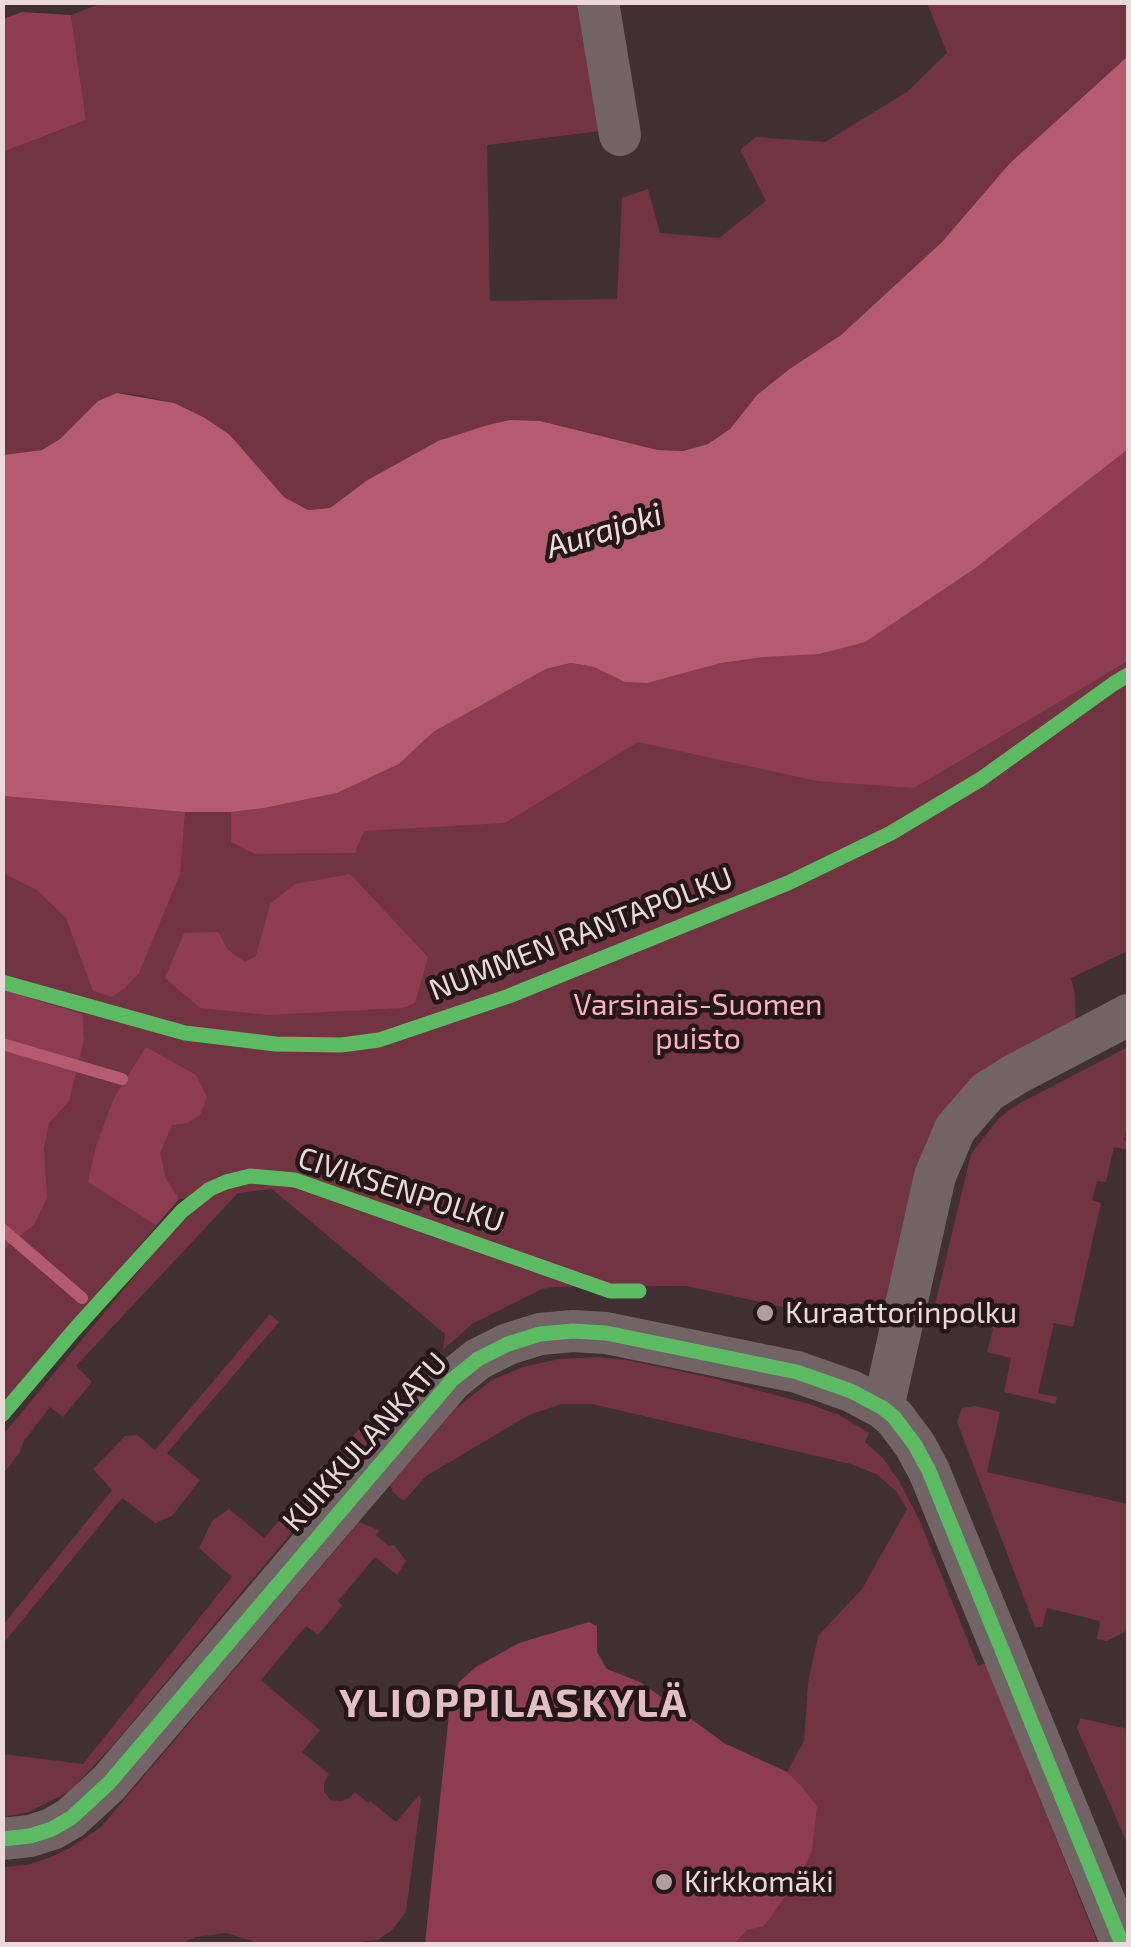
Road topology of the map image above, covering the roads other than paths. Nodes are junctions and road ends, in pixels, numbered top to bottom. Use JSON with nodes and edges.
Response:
{"nodes":[{"id":1,"x":598,"y":2,"type":"edge"},
{"id":2,"x":620,"y":136,"type":"dead end"},
{"id":3,"x":1128,"y":1015,"type":"edge"},
{"id":4,"x":882,"y":1408,"type":"junction"},
{"id":5,"x":2,"y":1839,"type":"edge"},
{"id":6,"x":1122,"y":1944,"type":"edge"}],
"edges":[{"from":1,"to":2,"type":"street"},
{"from":3,"to":4,"type":"street"},
{"from":4,"to":5,"type":"street","name":"KUIKKULANKATU"},
{"from":4,"to":6,"type":"street","name":"KUIKKULANKATU"}]}
